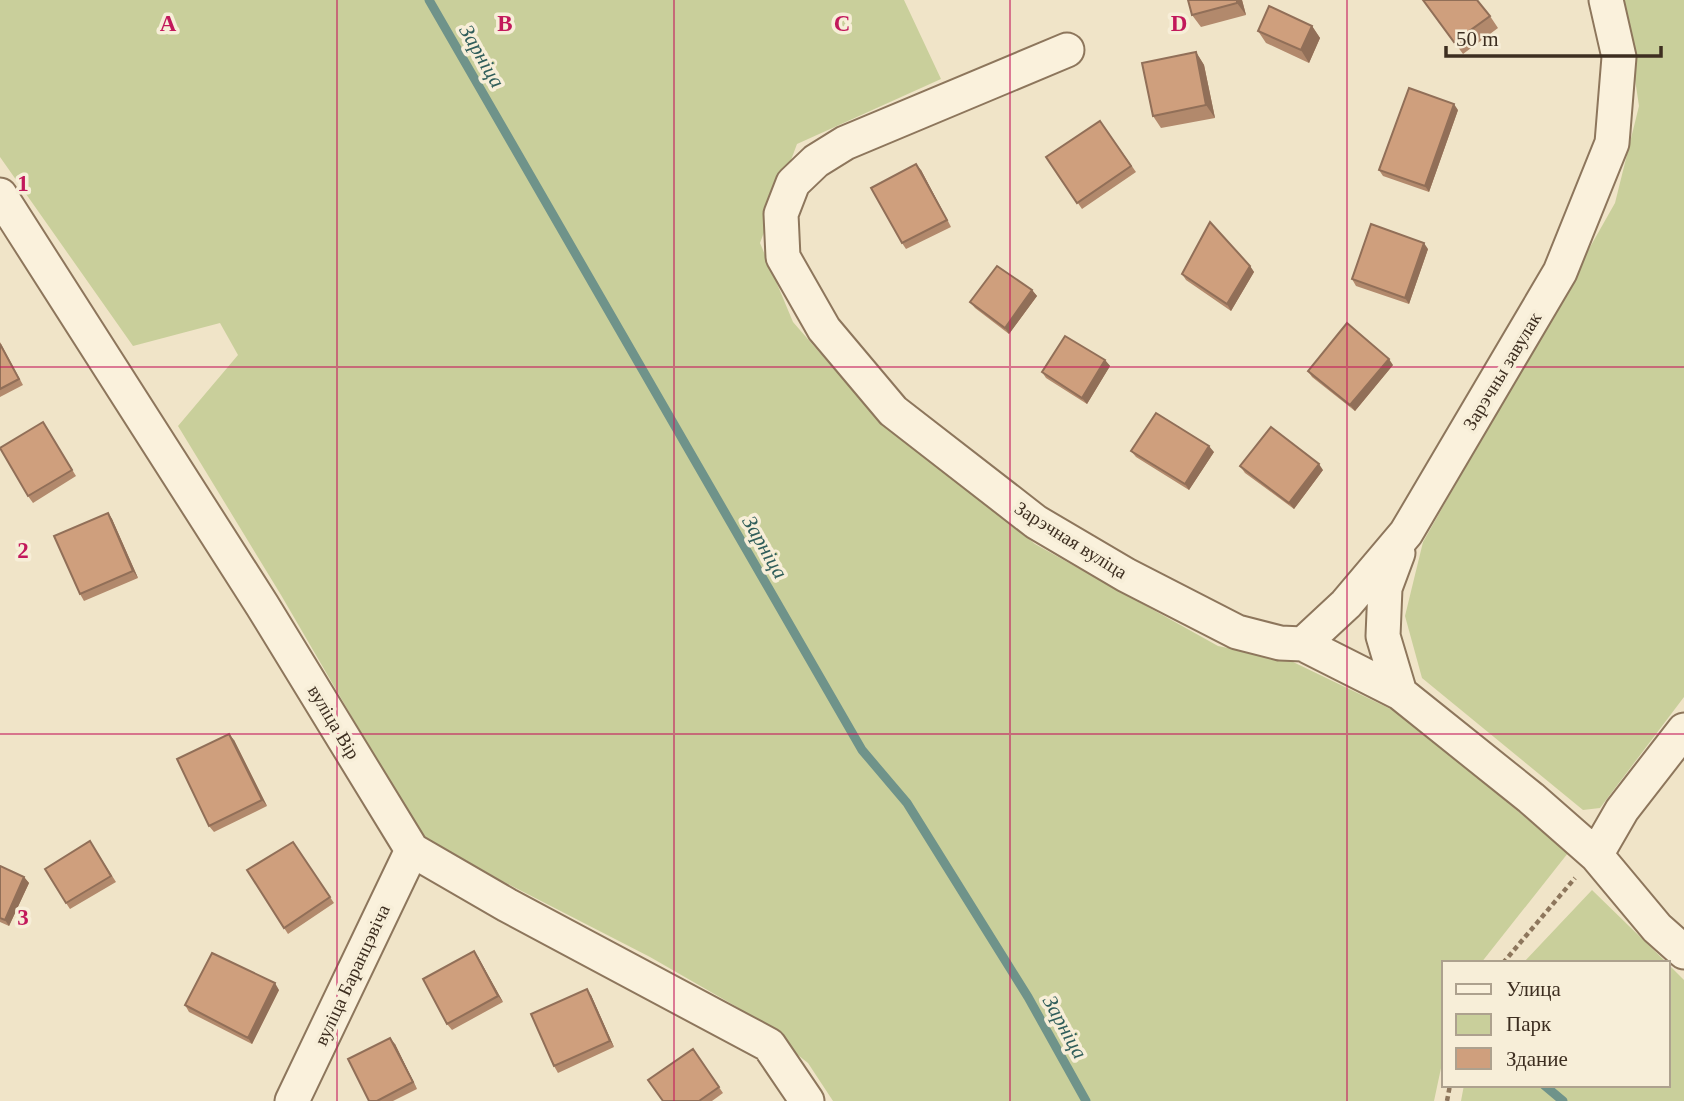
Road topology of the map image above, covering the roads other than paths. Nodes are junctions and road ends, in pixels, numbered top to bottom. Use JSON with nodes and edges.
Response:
{"nodes":[{"id":1,"x":1606,"y":0,"type":"edge"},
{"id":2,"x":1067,"y":50,"type":"dead end"},
{"id":3,"x":0,"y":195,"type":"edge"},
{"id":4,"x":1406,"y":533,"type":"junction"},
{"id":5,"x":1303,"y":644,"type":"junction"},
{"id":6,"x":1400,"y":693,"type":"junction"},
{"id":7,"x":1684,"y":730,"type":"edge"},
{"id":8,"x":412,"y":850,"type":"junction"},
{"id":9,"x":1596,"y":855,"type":"junction"},
{"id":10,"x":1684,"y":953,"type":"edge"},
{"id":11,"x":292,"y":1101,"type":"edge"},
{"id":12,"x":807,"y":1101,"type":"edge"}],
"edges":[{"from":1,"to":4,"type":"street","name":"Зарэчны завулак"},
{"from":2,"to":5,"type":"street","name":"Зарэчная вуліца"},
{"from":3,"to":8,"type":"street","name":"вуліца Вір"},
{"from":4,"to":5,"type":"street","name":"Зарэчны завулак"},
{"from":4,"to":6,"type":"street"},
{"from":5,"to":6,"type":"street","name":"Зарэчная вуліца"},
{"from":6,"to":9,"type":"street","name":"Зарэчная вуліца"},
{"from":7,"to":9,"type":"street"},
{"from":8,"to":11,"type":"street","name":"вуліца Баранцэвіча"},
{"from":8,"to":12,"type":"street","name":"вуліца Вір"},
{"from":9,"to":10,"type":"street","name":"Зарэчная вуліца"}]}
